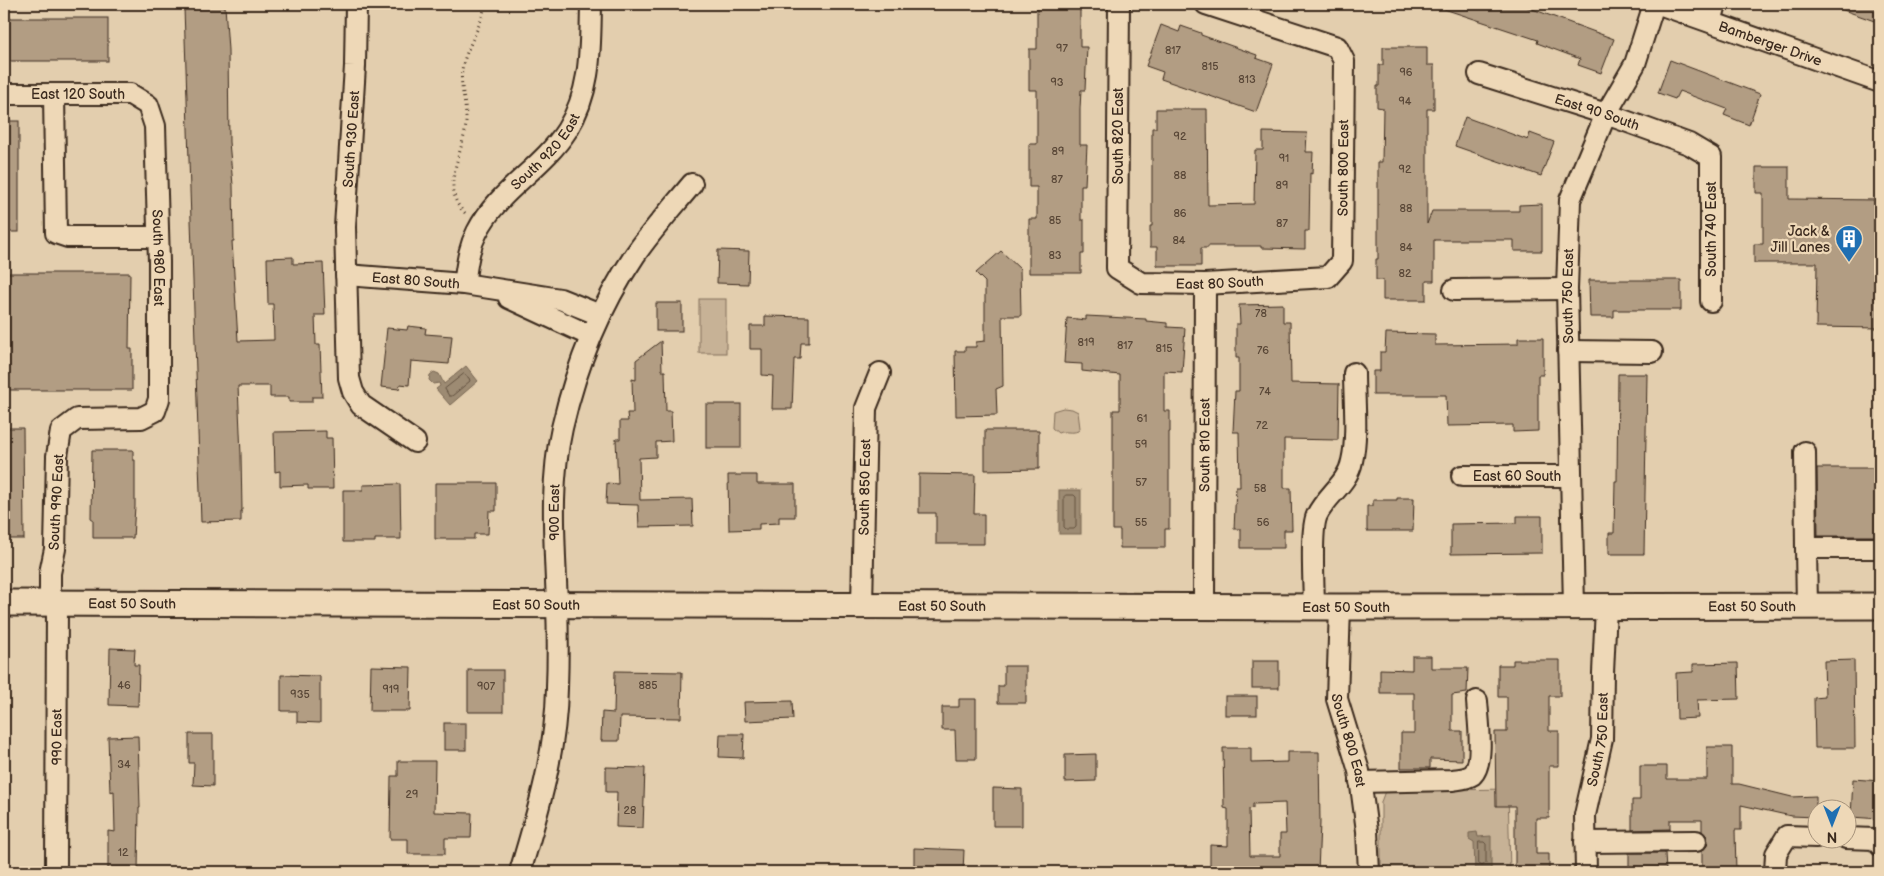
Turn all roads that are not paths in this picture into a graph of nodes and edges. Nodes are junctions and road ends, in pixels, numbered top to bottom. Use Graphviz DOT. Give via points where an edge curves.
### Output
graph roads {
  1 [pos="356,4"];
  2 [pos="591,4"];
  3 [pos="1119,4"];
  4 [pos="1206,4"];
  5 [pos="1654,4"];
  6 [pos="1660,4"];
  7 [pos="1713,13"];
  8 [pos="1479,74"];
  9 [pos="1880,82"];
  10 [pos="4,94"];
  11 [pos="54,94"];
  12 [pos="148,105"];
  13 [pos="1606,114"];
  14 [pos="1711,157"];
  15 [pos="692,184"];
  16 [pos="158,237"];
  17 [pos="1117,268"];
  18 [pos="346,275"];
  19 [pos="1328,277"];
  20 [pos="464,284"];
  21 [pos="1205,284"];
  22 [pos="486,287"];
  23 [pos="1567,289"];
  24 [pos="1454,290"];
  25 [pos="1711,301"];
  26 [pos="600,315"];
  27 [pos="591,336"];
  28 [pos="1568,351"];
  29 [pos="1652,352"];
  30 [pos="880,373"];
  31 [pos="1354,373"];
  32 [pos="61,431"];
  33 [pos="415,442"];
  34 [pos="1804,452"];
  35 [pos="1462,476"];
  36 [pos="1571,476"];
  37 [pos="1806,548"];
  38 [pos="1880,548"];
  39 [pos="4,602"];
  40 [pos="53,603"];
  41 [pos="557,605"];
  42 [pos="862,606"];
  43 [pos="1204,606"];
  44 [pos="1807,606"];
  45 [pos="1880,606"];
  46 [pos="1314,607"];
  47 [pos="1340,607"];
  48 [pos="1574,607"];
  49 [pos="1606,607"];
  50 [pos="1477,702"];
  51 [pos="1360,782"];
  52 [pos="1806,837"];
  53 [pos="1856,838"];
  54 [pos="1696,841"];
  55 [pos="1585,842"];
  56 [pos="1880,844"];
  57 [pos="56,872"];
  58 [pos="520,872"];
  59 [pos="1368,872"];
  60 [pos="1586,872"];
  61 [pos="1776,872"];
  1 -- 18 [label="street, South 930 East" via="345,227"];
  2 -- 20 [label="street, South 920 East" via="590,62 585,86 568,128 554,148 504,194 476,232"];
  3 -- 17 [label="street, South 820 East"];
  4 -- 19 [label="street, South 800 East" via="1337,47 1344,61 1342,261"];
  5 -- 13 [label="street, South 750 East" via="1635,64"];
  6 -- 7 [label="street, Bamberger Drive"];
  7 -- 9 [label="street, Bamberger Drive"];
  8 -- 13 [label="street, East 90 South"];
  10 -- 11 [label="street, East 120 South"];
  11 -- 12 [label="street, East 120 South" via="130,94"];
  11 -- 16 [label="street" via="56,233 68,237"];
  12 -- 16 [label="street, South 980 East" via="155,126"];
  13 -- 14 [label="street, East 90 South" via="1690,144"];
  13 -- 23 [label="street, South 750 East" via="1570,200"];
  14 -- 25 [label="street, South 740 East"];
  15 -- 26 [label="street, 900 East" via="635,255"];
  16 -- 32 [label="street, South 980 East" via="156,411 141,418 78,419"];
  17 -- 21 [label="street, East 80 South" via="1141,283"];
  18 -- 20 [label="street, East 80 South"];
  18 -- 33 [label="street, South 930 East" via="349,378 353,392 361,405"];
  19 -- 21 [label="street, East 80 South"];
  20 -- 22 [label="street, East 80 South"];
  21 -- 43 [label="street, South 810 East"];
  22 -- 26 [label="street, East 80 South" via="560,299"];
  22 -- 27 [label="street, East 80 South"];
  23 -- 24 [label="street"];
  23 -- 28 [label="street, South 750 East"];
  26 -- 27 [label="street, 900 East"];
  27 -- 41 [label="street, 900 East" via="569,402 557,462 554,521"];
  28 -- 29 [label="street"];
  28 -- 36 [label="street, South 750 East"];
  30 -- 42 [label="street, South 850 East" via="866,408"];
  31 -- 46 [label="street" via="1352,463 1341,484 1322,506 1313,533"];
  32 -- 40 [label="street, South 990 East" via="57,456 55,549 50,573"];
  34 -- 37 [label="street"];
  35 -- 36 [label="street, East 60 South"];
  36 -- 48 [label="street, South 750 East"];
  37 -- 38 [label="street"];
  37 -- 44 [label="street"];
  39 -- 40 [label="main road, East 50 South"];
  40 -- 41 [label="main road, East 50 South"];
  40 -- 57 [label="street, 990 East"];
  41 -- 42 [label="main road, East 50 South"];
  41 -- 58 [label="street, 900 East" via="553,745 543,794"];
  42 -- 43 [label="main road, East 50 South"];
  43 -- 46 [label="main road, East 50 South"];
  44 -- 45 [label="main road, East 50 South"];
  44 -- 49 [label="main road, East 50 South"];
  46 -- 47 [label="main road, East 50 South"];
  47 -- 48 [label="main road, East 50 South"];
  47 -- 51 [label="street, South 800 East" via="1337,699"];
  48 -- 49 [label="main road, East 50 South"];
  49 -- 55 [label="street, South 750 East" via="1602,739 1585,815"];
  50 -- 51 [label="street" via="1479,754 1472,774 1453,780"];
  51 -- 59 [label="street, South 800 East" via="1367,831"];
  52 -- 61 [label="street" via="1787,836 1776,854"];
  53 -- 56 [label="street" via="1875,839"];
  54 -- 55 [label="street"];
  55 -- 60 [label="street, South 750 East"];
}
